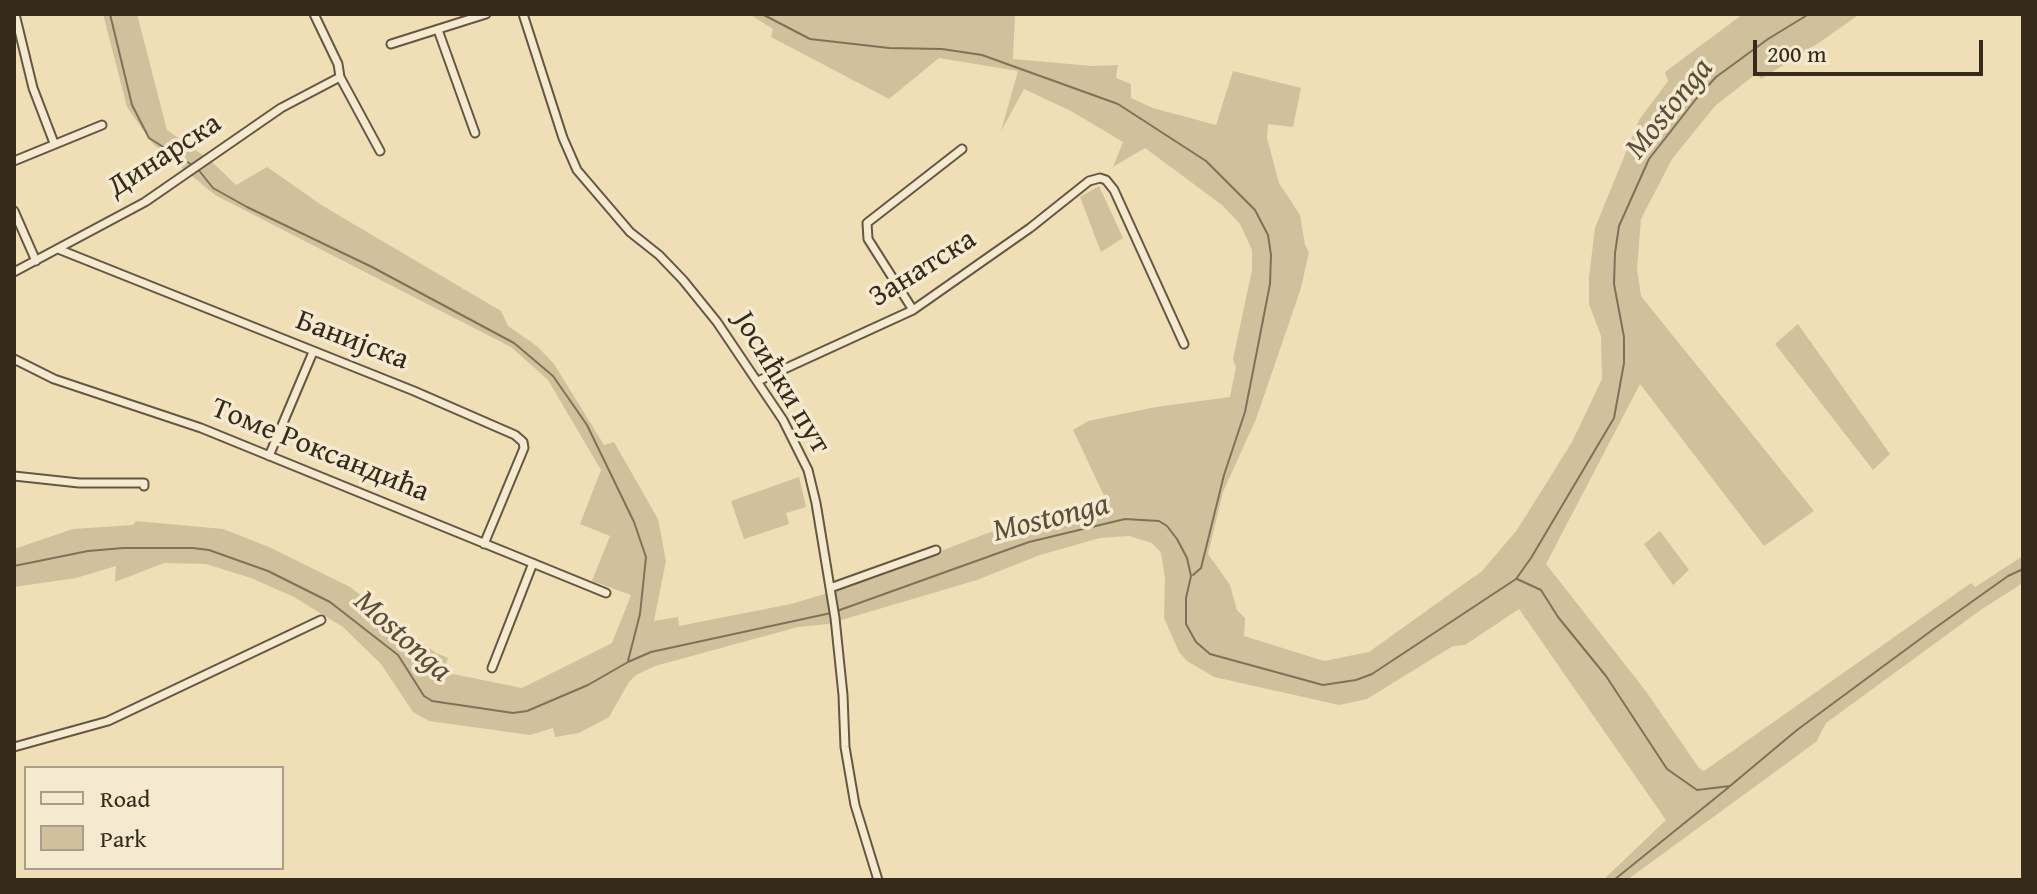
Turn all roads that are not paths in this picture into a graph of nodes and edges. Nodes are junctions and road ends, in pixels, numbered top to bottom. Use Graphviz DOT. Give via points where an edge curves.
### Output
graph roads {
  1 [pos="15,14"];
  2 [pos="314,14"];
  3 [pos="486,14"];
  4 [pos="523,14"];
  5 [pos="438,30"];
  6 [pos="391,44"];
  7 [pos="340,77"];
  8 [pos="102,125"];
  9 [pos="475,133"];
  10 [pos="54,143"];
  11 [pos="962,149"];
  12 [pos="380,151"];
  13 [pos="14,161"];
  14 [pos="14,211"];
  15 [pos="58,249"];
  16 [pos="36,261"];
  17 [pos="14,272"];
  18 [pos="913,310"];
  19 [pos="1184,344"];
  20 [pos="313,352"];
  21 [pos="14,359"];
  22 [pos="758,381"];
  23 [pos="269,456"];
  24 [pos="14,476"];
  25 [pos="144,486"];
  26 [pos="484,544"];
  27 [pos="936,550"];
  28 [pos="533,563"];
  29 [pos="830,591"];
  30 [pos="606,593"];
  31 [pos="321,620"];
  32 [pos="492,668"];
  33 [pos="14,747"];
  34 [pos="878,880"];
  1 -- 10 [label="street" via="33,88"];
  2 -- 7 [label="street"];
  3 -- 5 [label="street"];
  4 -- 22 [label="street, Јосићки пут" via="577,170 630,232 694,292"];
  5 -- 6 [label="street"];
  5 -- 9 [label="street"];
  7 -- 12 [label="street"];
  7 -- 15 [label="street, Динарска" via="281,108 145,202"];
  8 -- 10 [label="street"];
  10 -- 13 [label="street"];
  11 -- 18 [label="street" via="867,223 868,239"];
  14 -- 16 [label="street"];
  15 -- 16 [label="street, Динарска"];
  15 -- 20 [label="street, Банијска"];
  16 -- 17 [label="street, Динарска"];
  18 -- 19 [label="street, Занатска" via="1100,178 1114,190"];
  18 -- 22 [label="street, Занатска"];
  20 -- 23 [label="street"];
  20 -- 26 [label="street, Банијска" via="523,442"];
  21 -- 23 [label="street, Томе Роксандића" via="54,379"];
  22 -- 29 [label="street, Јосићки пут" via="808,470"];
  23 -- 26 [label="street, Томе Роксандића"];
  24 -- 25 [label="street"];
  26 -- 28 [label="street, Томе Роксандића"];
  27 -- 29 [label="street"];
  28 -- 30 [label="street, Томе Роксандића"];
  28 -- 32 [label="street"];
  29 -- 34 [label="street, Јосићки пут" via="845,747 855,805"];
  31 -- 33 [label="street" via="108,721"];
}
